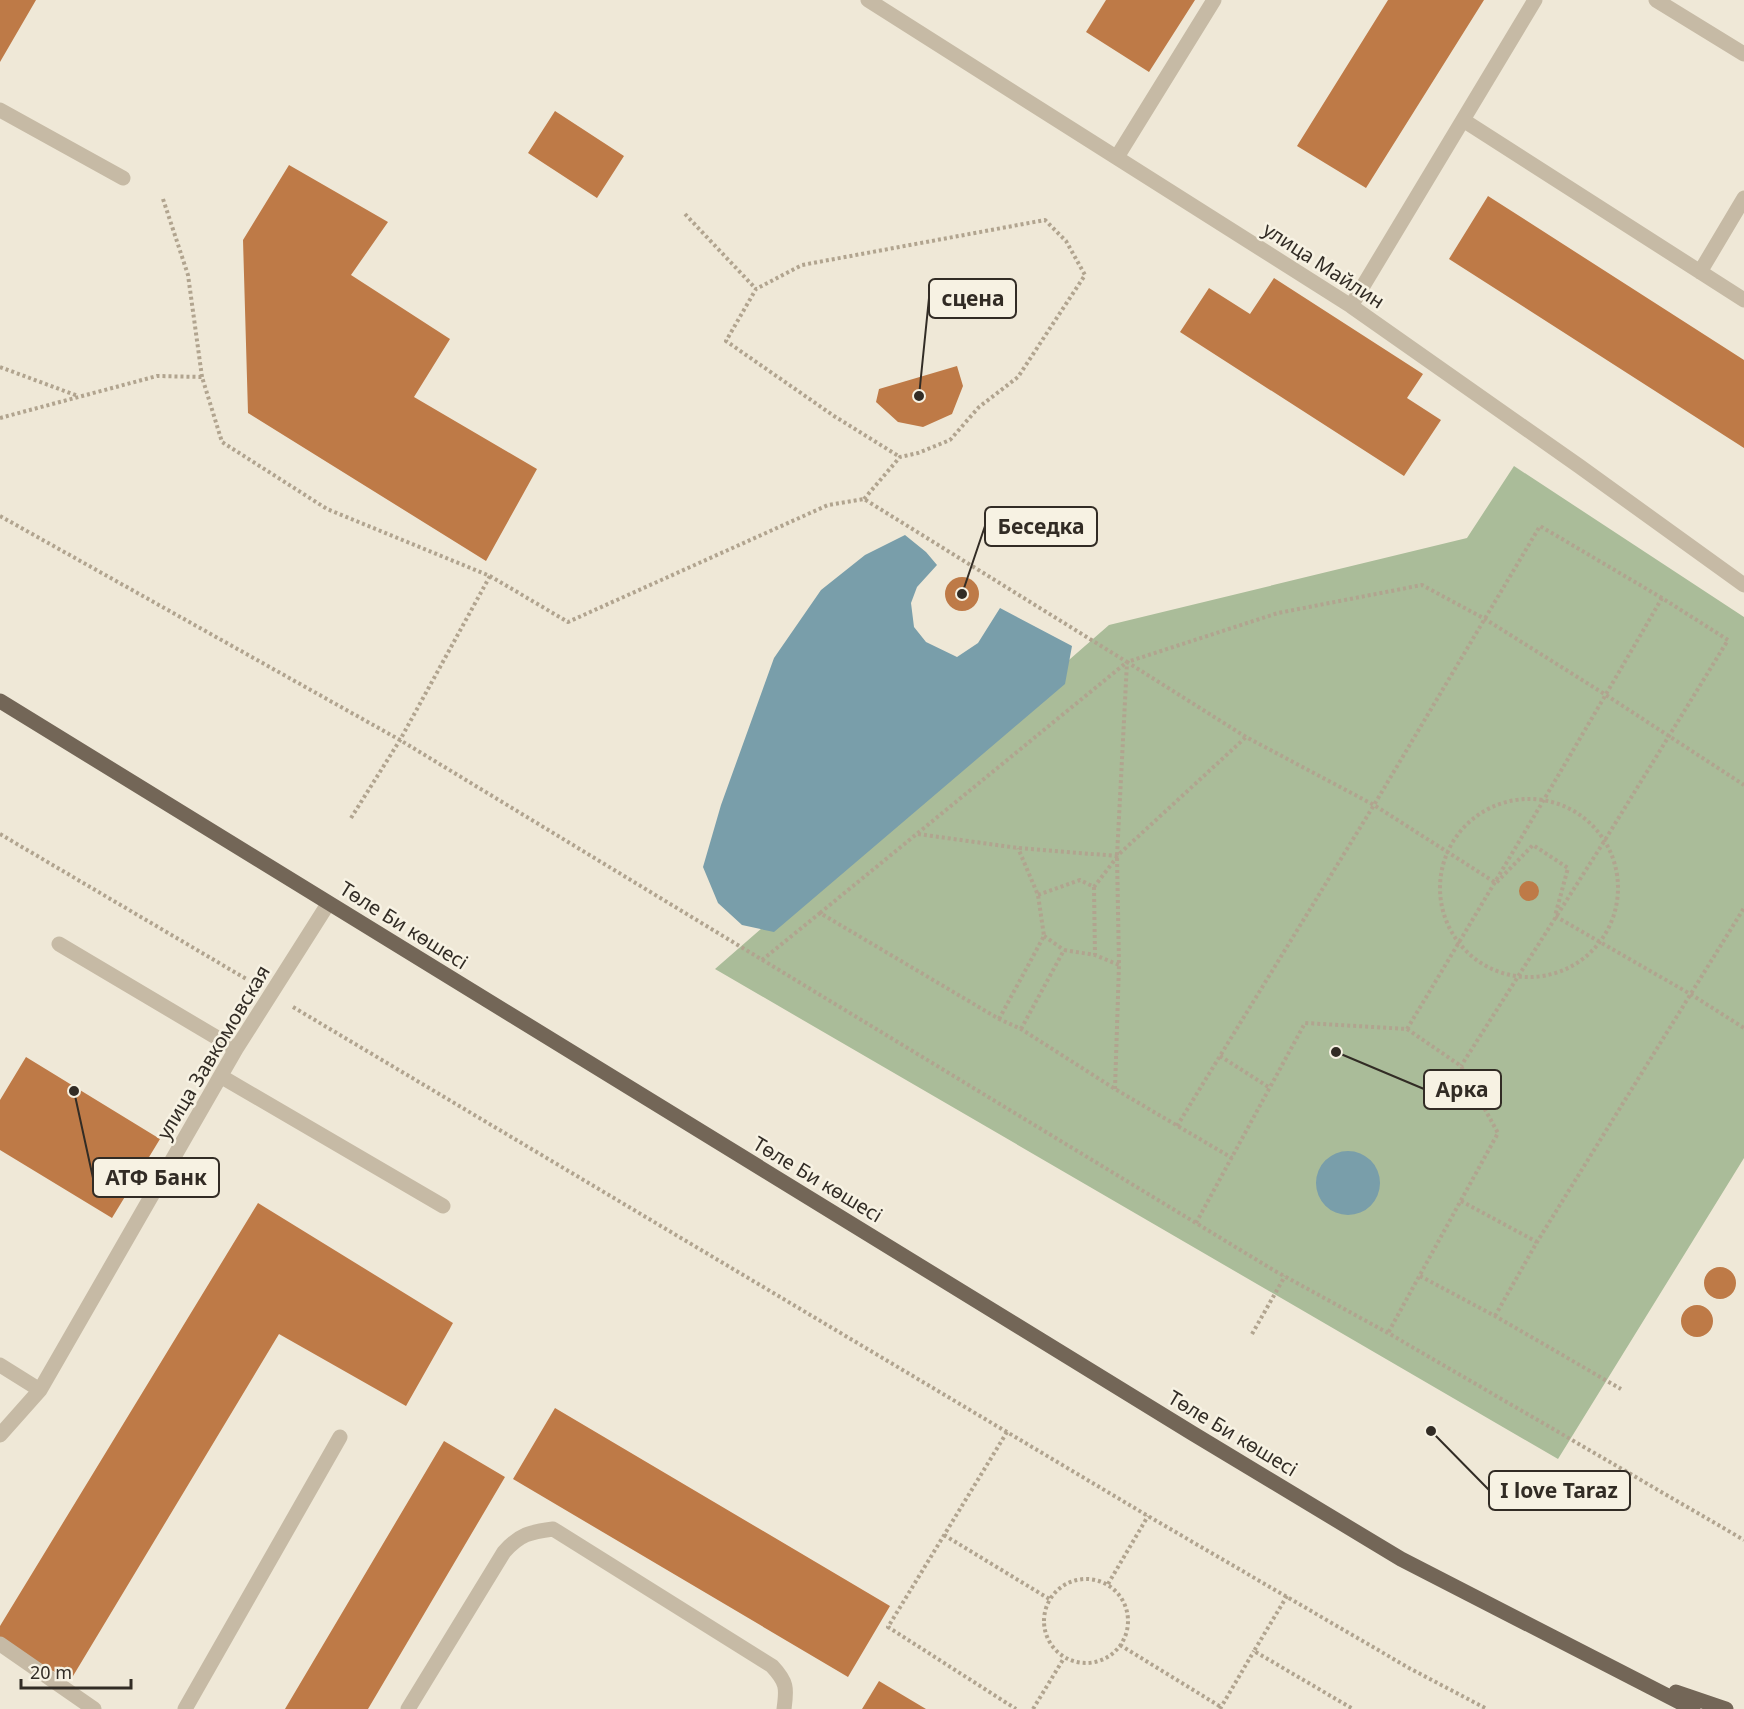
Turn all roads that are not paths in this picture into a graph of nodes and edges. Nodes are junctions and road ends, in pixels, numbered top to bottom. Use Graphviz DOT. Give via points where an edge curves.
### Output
graph roads {
  1 [pos="868,0"];
  2 [pos="1214,0"];
  3 [pos="1535,0"];
  4 [pos="1656,0"];
  5 [pos="892,6"];
  6 [pos="1744,54"];
  7 [pos="0,111"];
  8 [pos="1463,120"];
  9 [pos="1117,157"];
  10 [pos="123,178"];
  11 [pos="1744,198"];
  12 [pos="1700,272"];
  13 [pos="1744,300"];
  14 [pos="1351,306"];
  15 [pos="1744,585"];
  16 [pos="0,701"];
  17 [pos="328,904"];
  18 [pos="59,944"];
  19 [pos="236,1049"];
  20 [pos="222,1077"];
  21 [pos="442,1206"];
  22 [pos="0,1365"];
  23 [pos="40,1390"];
  24 [pos="0,1435"];
  25 [pos="340,1437"];
  26 [pos="0,1644"];
  27 [pos="1625,1674"];
  28 [pos="94,1709"];
  29 [pos="185,1709"];
  30 [pos="408,1709"];
  31 [pos="784,1709"];
  32 [pos="1673,1709"];
  33 [pos="1693,1709"];
  34 [pos="1726,1709"];
  1 -- 5 [label="street, улица Майлин"];
  2 -- 9 [label="street"];
  3 -- 8 [label="street"];
  4 -- 6 [label="street"];
  5 -- 9 [label="street, улица Майлин"];
  7 -- 10 [label="street"];
  8 -- 12 [label="street"];
  8 -- 14 [label="street"];
  9 -- 14 [label="street, улица Майлин"];
  11 -- 12 [label="street"];
  12 -- 13 [label="street"];
  14 -- 15 [label="street, улица Майлин"];
  16 -- 17 [label="main road, Төле Би көшесі"];
  17 -- 19 [label="street, улица Завкомовская"];
  17 -- 27 [label="main road, Төле Би көшесі" via="1401,1559"];
  18 -- 19 [label="street"];
  19 -- 20 [label="street, улица Завкомовская"];
  20 -- 21 [label="street"];
  20 -- 23 [label="street, улица Завкомовская"];
  22 -- 23 [label="street"];
  23 -- 24 [label="street, улица Завкомовская"];
  25 -- 29 [label="street"];
  26 -- 28 [label="street"];
  27 -- 32 [label="main road"];
  27 -- 33 [label="main road"];
  27 -- 34 [label="main road"];
  30 -- 31 [label="street" via="504,1552 515,1539 532,1531 553,1529 772,1666 783,1678"];
}
